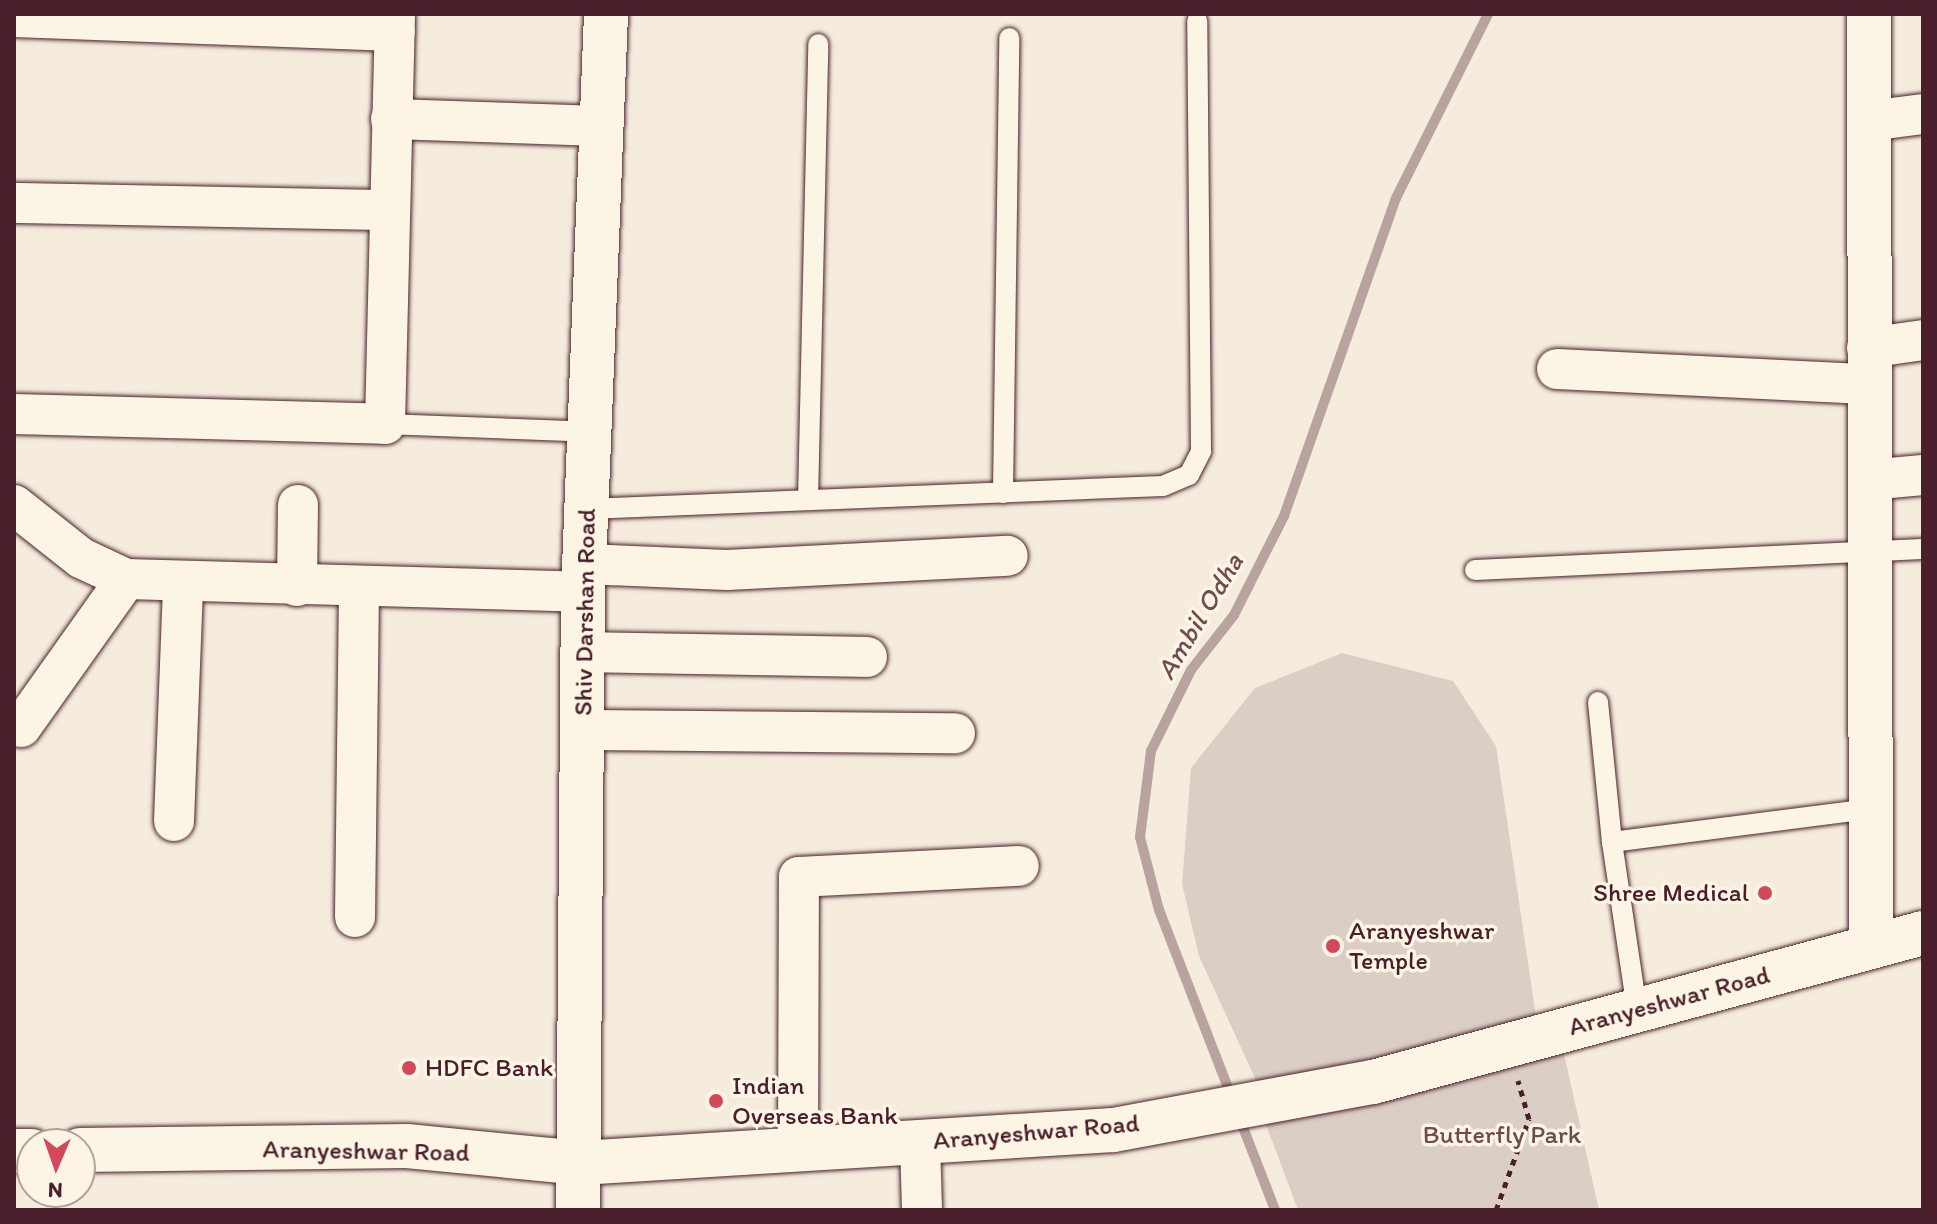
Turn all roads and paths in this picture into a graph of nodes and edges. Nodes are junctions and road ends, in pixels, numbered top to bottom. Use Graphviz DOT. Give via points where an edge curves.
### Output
graph roads {
  1 [pos="606,14"];
  2 [pos="1869,14"];
  3 [pos="14,17"];
  4 [pos="1197,21"];
  5 [pos="395,22"];
  6 [pos="1009,38"];
  7 [pos="818,44"];
  8 [pos="1923,114"];
  9 [pos="391,119"];
  10 [pos="1868,121"];
  11 [pos="602,126"];
  12 [pos="14,203"];
  13 [pos="387,210"];
  14 [pos="1923,340"];
  15 [pos="1867,366"];
  16 [pos="1557,369"];
  17 [pos="14,414"];
  18 [pos="385,424"];
  19 [pos="589,432"];
  20 [pos="1923,475"];
  21 [pos="1868,480"];
  22 [pos="1003,493"];
  23 [pos="808,500"];
  24 [pos="14,505"];
  25 [pos="298,505"];
  26 [pos="587,509"];
  27 [pos="1923,549"];
  28 [pos="1868,552"];
  29 [pos="1008,556"];
  30 [pos="1475,570"];
  31 [pos="584,578"];
  32 [pos="126,579"];
  33 [pos="183,584"];
  34 [pos="297,586"];
  35 [pos="359,586"];
  36 [pos="583,652"];
  37 [pos="867,657"];
  38 [pos="1598,702"];
  39 [pos="21,727"];
  40 [pos="582,730"];
  41 [pos="955,733"];
  42 [pos="1870,809"];
  43 [pos="174,821"];
  44 [pos="1612,842"];
  45 [pos="1019,866"];
  46 [pos="355,917"];
  47 [pos="1923,933"];
  48 [pos="1871,946"];
  49 [pos="1637,1010"];
  50 [pos="1509,1045"];
  51 [pos="920,1142"];
  52 [pos="798,1149"];
  53 [pos="96,1150"];
  54 [pos="580,1163"];
  55 [pos="578,1210"];
  56 [pos="922,1210"];
  57 [pos="1496,1210"];
  1 -- 11 [label="street, Shiv Darshan Road"];
  2 -- 10 [label="street"];
  3 -- 5 [label="street"];
  4 -- 22 [label="lane" via="1201,451 1189,475 1163,486"];
  5 -- 9 [label="street"];
  6 -- 22 [label="lane"];
  7 -- 23 [label="lane"];
  8 -- 10 [label="street"];
  9 -- 11 [label="street"];
  9 -- 13 [label="street"];
  10 -- 15 [label="street"];
  11 -- 19 [label="street, Shiv Darshan Road"];
  12 -- 13 [label="street"];
  13 -- 18 [label="street"];
  14 -- 15 [label="street"];
  15 -- 16 [label="street"];
  15 -- 21 [label="street"];
  17 -- 18 [label="street"];
  18 -- 19 [label="lane"];
  19 -- 26 [label="street, Shiv Darshan Road"];
  20 -- 21 [label="street"];
  21 -- 28 [label="street"];
  22 -- 23 [label="lane"];
  23 -- 26 [label="lane"];
  24 -- 32 [label="street" via="81,558"];
  25 -- 34 [label="street"];
  26 -- 31 [label="street, Shiv Darshan Road"];
  27 -- 28 [label="lane"];
  28 -- 30 [label="lane"];
  28 -- 42 [label="street"];
  29 -- 31 [label="street"];
  31 -- 35 [label="street"];
  31 -- 36 [label="street, Shiv Darshan Road"];
  32 -- 33 [label="street"];
  32 -- 39 [label="street"];
  33 -- 34 [label="street"];
  33 -- 43 [label="street"];
  34 -- 35 [label="street"];
  35 -- 46 [label="street"];
  36 -- 37 [label="street"];
  36 -- 40 [label="street, Shiv Darshan Road"];
  38 -- 44 [label="lane"];
  40 -- 41 [label="street"];
  40 -- 54 [label="street, Shiv Darshan Road"];
  42 -- 44 [label="lane"];
  42 -- 48 [label="street"];
  44 -- 49 [label="lane"];
  45 -- 52 [label="street" via="799,877"];
  47 -- 48 [label="street, Aranyeshwar Road"];
  48 -- 49 [label="street, Aranyeshwar Road"];
  49 -- 50 [label="street, Aranyeshwar Road"];
  50 -- 51 [label="street, Aranyeshwar Road" via="1373,1082 1113,1130"];
  50 -- 57 [label="path" via="1529,1119"];
  51 -- 52 [label="street, Aranyeshwar Road"];
  51 -- 56 [label="street"];
  52 -- 54 [label="street, Aranyeshwar Road"];
  53 -- 54 [label="street, Aranyeshwar Road" via="407,1146"];
  54 -- 55 [label="street, Shiv Darshan Road"];
}
